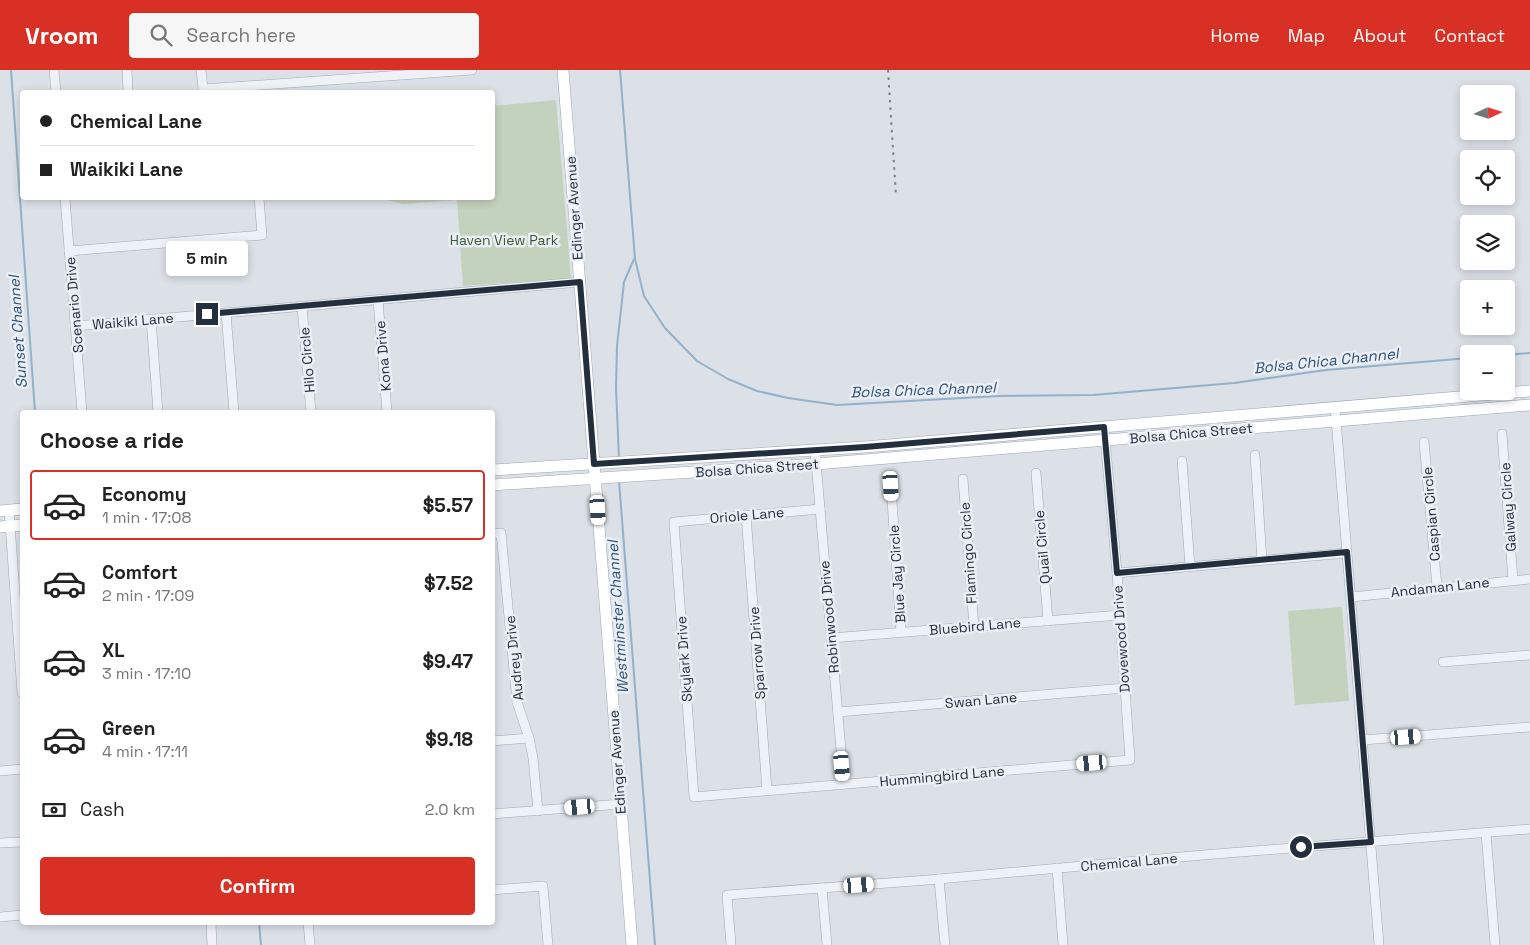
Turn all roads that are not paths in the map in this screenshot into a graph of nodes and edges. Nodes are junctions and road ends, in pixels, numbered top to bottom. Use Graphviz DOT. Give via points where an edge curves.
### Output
graph roads {
  1 [pos="54,70"];
  2 [pos="126,70"];
  3 [pos="202,70"];
  4 [pos="472,70"];
  5 [pos="564,70"];
  6 [pos="420,72"];
  7 [pos="56,90"];
  8 [pos="128,90"];
  9 [pos="65,200"];
  10 [pos="259,200"];
  11 [pos="69,251"];
  12 [pos="580,282"];
  13 [pos="378,300"];
  14 [pos="302,307"];
  15 [pos="226,313"];
  16 [pos="151,319"];
  17 [pos="75,326"];
  18 [pos="1530,391"];
  19 [pos="1530,405"];
  20 [pos="1335,407"];
  21 [pos="82,410"];
  22 [pos="158,410"];
  23 [pos="234,410"];
  24 [pos="311,410"];
  25 [pos="387,410"];
  26 [pos="1336,421"];
  27 [pos="1104,427"];
  28 [pos="1502,434"];
  29 [pos="1106,441"];
  30 [pos="1424,442"];
  31 [pos="815,450"];
  32 [pos="1255,454"];
  33 [pos="1182,461"];
  34 [pos="594,464"];
  35 [pos="816,464"];
  36 [pos="495,470"];
  37 [pos="1036,473"];
  38 [pos="595,478"];
  39 [pos="963,479"];
  40 [pos="495,485"];
  41 [pos="891,486"];
  42 [pos="20,509"];
  43 [pos="820,509"];
  44 [pos="4,511"];
  45 [pos="746,515"];
  46 [pos="674,522"];
  47 [pos="20,525"];
  48 [pos="5,526"];
  49 [pos="497,533"];
  50 [pos="1347,552"];
  51 [pos="1262,560"];
  52 [pos="1190,566"];
  53 [pos="1117,573"];
  54 [pos="1530,579"];
  55 [pos="1513,580"];
  56 [pos="1437,587"];
  57 [pos="1351,597"];
  58 [pos="1120,615"];
  59 [pos="1048,621"];
  60 [pos="974,626"];
  61 [pos="901,632"];
  62 [pos="831,638"];
  63 [pos="1530,655"];
  64 [pos="1444,662"];
  65 [pos="20,673"];
  66 [pos="1125,688"];
  67 [pos="838,712"];
  68 [pos="1530,727"];
  69 [pos="529,738"];
  70 [pos="1363,740"];
  71 [pos="495,741"];
  72 [pos="1130,760"];
  73 [pos="20,770"];
  74 [pos="0,771"];
  75 [pos="844,784"];
  76 [pos="767,790"];
  77 [pos="694,797"];
  78 [pos="621,804"];
  79 [pos="538,811"];
  80 [pos="495,814"];
  81 [pos="1530,829"];
  82 [pos="1486,833"];
  83 [pos="20,842"];
  84 [pos="1371,842"];
  85 [pos="0,844"];
  86 [pos="1057,868"];
  87 [pos="939,879"];
  88 [pos="822,888"];
  89 [pos="495,890"];
  90 [pos="20,916"];
  91 [pos="0,917"];
  92 [pos="210,925"];
  93 [pos="308,925"];
  94 [pos="212,945"];
  95 [pos="310,945"];
  96 [pos="548,945"];
  97 [pos="632,945"];
  98 [pos="731,945"];
  99 [pos="827,945"];
  100 [pos="945,945"];
  101 [pos="1063,945"];
  102 [pos="1379,945"];
  103 [pos="1494,945"];
  1 -- 7 [label="street"];
  2 -- 8 [label="street"];
  3 -- 6 [label="street" via="203,89"];
  4 -- 6 [label="street"];
  5 -- 12 [label="main road, Edinger Avenue"];
  9 -- 11 [label="street, Scenario Drive"];
  10 -- 11 [label="street" via="262,235"];
  11 -- 17 [label="street, Scenario Drive"];
  12 -- 13 [label="street, Waikiki Lane"];
  12 -- 34 [label="main road, Edinger Avenue"];
  13 -- 14 [label="street, Waikiki Lane"];
  13 -- 25 [label="street, Kona Drive"];
  14 -- 15 [label="street, Waikiki Lane"];
  14 -- 24 [label="street, Hilo Circle"];
  15 -- 16 [label="street, Waikiki Lane"];
  15 -- 23 [label="street"];
  16 -- 17 [label="street, Waikiki Lane"];
  16 -- 22 [label="street"];
  17 -- 21 [label="street, Scenario Drive"];
  18 -- 20 [label="main road, Bolsa Chica Street"];
  19 -- 26 [label="main road, Bolsa Chica Street"];
  20 -- 26 [label="street"];
  20 -- 27 [label="main road, Bolsa Chica Street"];
  26 -- 29 [label="main road, Bolsa Chica Street"];
  26 -- 50 [label="street"];
  27 -- 29 [label="street, Dovewood Drive"];
  27 -- 31 [label="main road, Bolsa Chica Street"];
  28 -- 55 [label="street, Galway Circle"];
  29 -- 35 [label="main road, Bolsa Chica Street"];
  29 -- 53 [label="street, Dovewood Drive"];
  30 -- 56 [label="street, Caspian Circle"];
  31 -- 34 [label="main road, Bolsa Chica Street"];
  31 -- 35 [label="street, Robinwood Drive"];
  32 -- 51 [label="street"];
  33 -- 52 [label="street"];
  34 -- 36 [label="main road, Bolsa Chica Street"];
  34 -- 38 [label="main road, Edinger Avenue"];
  35 -- 38 [label="main road, Bolsa Chica Street"];
  35 -- 43 [label="street, Robinwood Drive"];
  37 -- 59 [label="street, Quail Circle"];
  38 -- 40 [label="main road, Bolsa Chica Street"];
  38 -- 78 [label="main road, Edinger Avenue"];
  39 -- 60 [label="street, Flamingo Circle"];
  41 -- 61 [label="street, Blue Jay Circle"];
  42 -- 44 [label="main road"];
  43 -- 45 [label="street, Oriole Lane"];
  43 -- 62 [label="street, Robinwood Drive"];
  44 -- 48 [label="street"];
  45 -- 46 [label="street, Oriole Lane"];
  45 -- 76 [label="street, Sparrow Drive"];
  46 -- 77 [label="street, Skylark Drive"];
  47 -- 48 [label="main road"];
  48 -- 65 [label="street"];
  49 -- 69 [label="street, Audrey Drive" via="517,702"];
  50 -- 51 [label="street"];
  50 -- 57 [label="street"];
  51 -- 52 [label="street"];
  52 -- 53 [label="street"];
  53 -- 58 [label="street, Dovewood Drive"];
  54 -- 55 [label="street, Andaman Lane"];
  55 -- 56 [label="street, Andaman Lane"];
  56 -- 57 [label="street, Andaman Lane"];
  57 -- 70 [label="street"];
  58 -- 59 [label="street, Bluebird Lane"];
  58 -- 66 [label="street, Dovewood Drive"];
  59 -- 60 [label="street, Bluebird Lane"];
  60 -- 61 [label="street, Bluebird Lane"];
  61 -- 62 [label="street, Bluebird Lane"];
  62 -- 67 [label="street, Robinwood Drive"];
  63 -- 64 [label="street"];
  66 -- 67 [label="street, Swan Lane"];
  66 -- 72 [label="street, Dovewood Drive"];
  67 -- 75 [label="street, Robinwood Drive"];
  68 -- 70 [label="street"];
  69 -- 71 [label="street"];
  69 -- 79 [label="street, Audrey Drive"];
  70 -- 84 [label="street"];
  72 -- 75 [label="street, Hummingbird Lane"];
  73 -- 74 [label="street"];
  75 -- 76 [label="street, Hummingbird Lane"];
  76 -- 77 [label="street, Hummingbird Lane"];
  78 -- 79 [label="street"];
  78 -- 97 [label="main road, Edinger Avenue"];
  79 -- 80 [label="street"];
  81 -- 82 [label="street, Chemical Lane"];
  82 -- 84 [label="street, Chemical Lane"];
  82 -- 103 [label="street"];
  83 -- 85 [label="street"];
  84 -- 86 [label="street, Chemical Lane"];
  84 -- 102 [label="street"];
  86 -- 87 [label="street, Chemical Lane"];
  86 -- 101 [label="street"];
  87 -- 88 [label="street, Chemical Lane"];
  87 -- 100 [label="street"];
  88 -- 98 [label="street, Chemical Lane" via="727,895"];
  88 -- 99 [label="street"];
  89 -- 96 [label="street" via="543,886"];
  90 -- 91 [label="street"];
  92 -- 94 [label="street"];
  93 -- 95 [label="street"];
}
